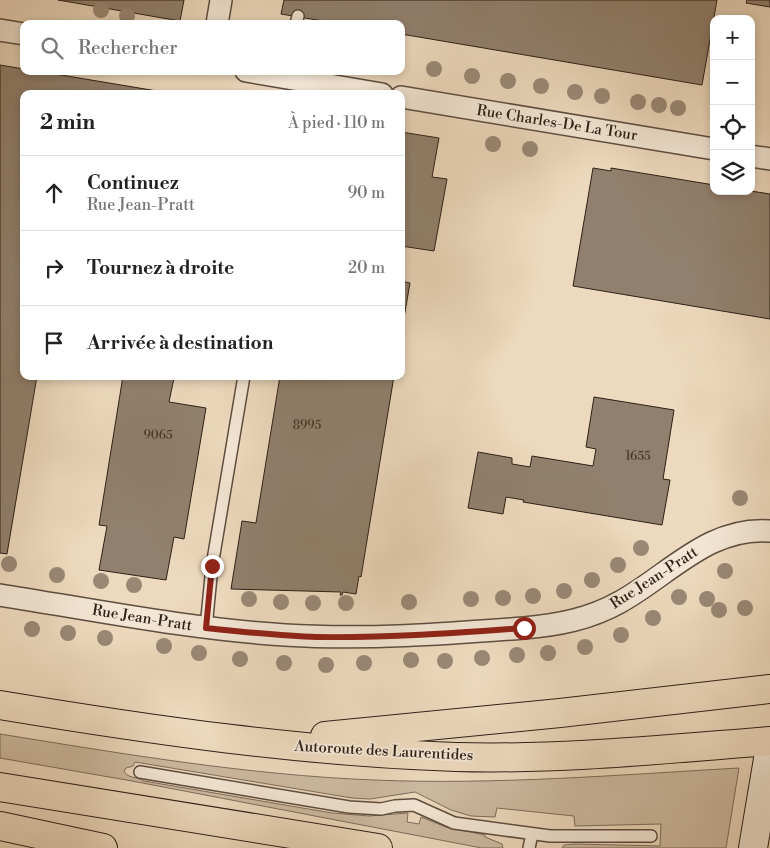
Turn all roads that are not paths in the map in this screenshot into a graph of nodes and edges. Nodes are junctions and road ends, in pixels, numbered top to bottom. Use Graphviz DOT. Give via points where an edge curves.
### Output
graph roads {
  1 [pos="221,0"];
  2 [pos="218,20"];
  3 [pos="0,30"];
  4 [pos="20,33"];
  5 [pos="292,75"];
  6 [pos="363,90"];
  7 [pos="405,98"];
  8 [pos="710,148"];
  9 [pos="755,157"];
  10 [pos="770,159"];
  11 [pos="243,380"];
  12 [pos="770,531"];
  13 [pos="0,595"];
  14 [pos="206,628"];
  15 [pos="770,689"];
  16 [pos="0,705"];
  17 [pos="770,741"];
  18 [pos="259,742"];
  19 [pos="770,747"];
  20 [pos="140,772"];
  21 [pos="0,787"];
  22 [pos="0,826"];
  23 [pos="532,834"];
  24 [pos="651,836"];
  25 [pos="753,846"];
  26 [pos="103,848"];
  27 [pos="378,848"];
  28 [pos="529,848"];
  1 -- 2 [label="street"];
  3 -- 4 [label="street"];
  5 -- 6 [label="street"];
  7 -- 8 [label="street, Rue Charles-De La Tour"];
  9 -- 10 [label="street"];
  11 -- 14 [label="lane" via="212,566"];
  12 -- 14 [label="street, Rue Jean-Pratt" via="750,531 716,540 619,603 590,616 550,626 348,636 288,636"];
  13 -- 14 [label="street, Rue Jean-Pratt"];
  15 -- 18 [label="highway"];
  16 -- 18 [label="highway, Autoroute des Laurentides"];
  17 -- 18 [label="highway, Autoroute des Laurentides" via="561,756 500,757 396,754"];
  19 -- 25 [label="street"];
  20 -- 23 [label="lane" via="348,807 381,809 414,805 454,823"];
  21 -- 27 [label="highway"];
  22 -- 26 [label="highway"];
  23 -- 24 [label="lane"];
  23 -- 28 [label="lane"];
}
